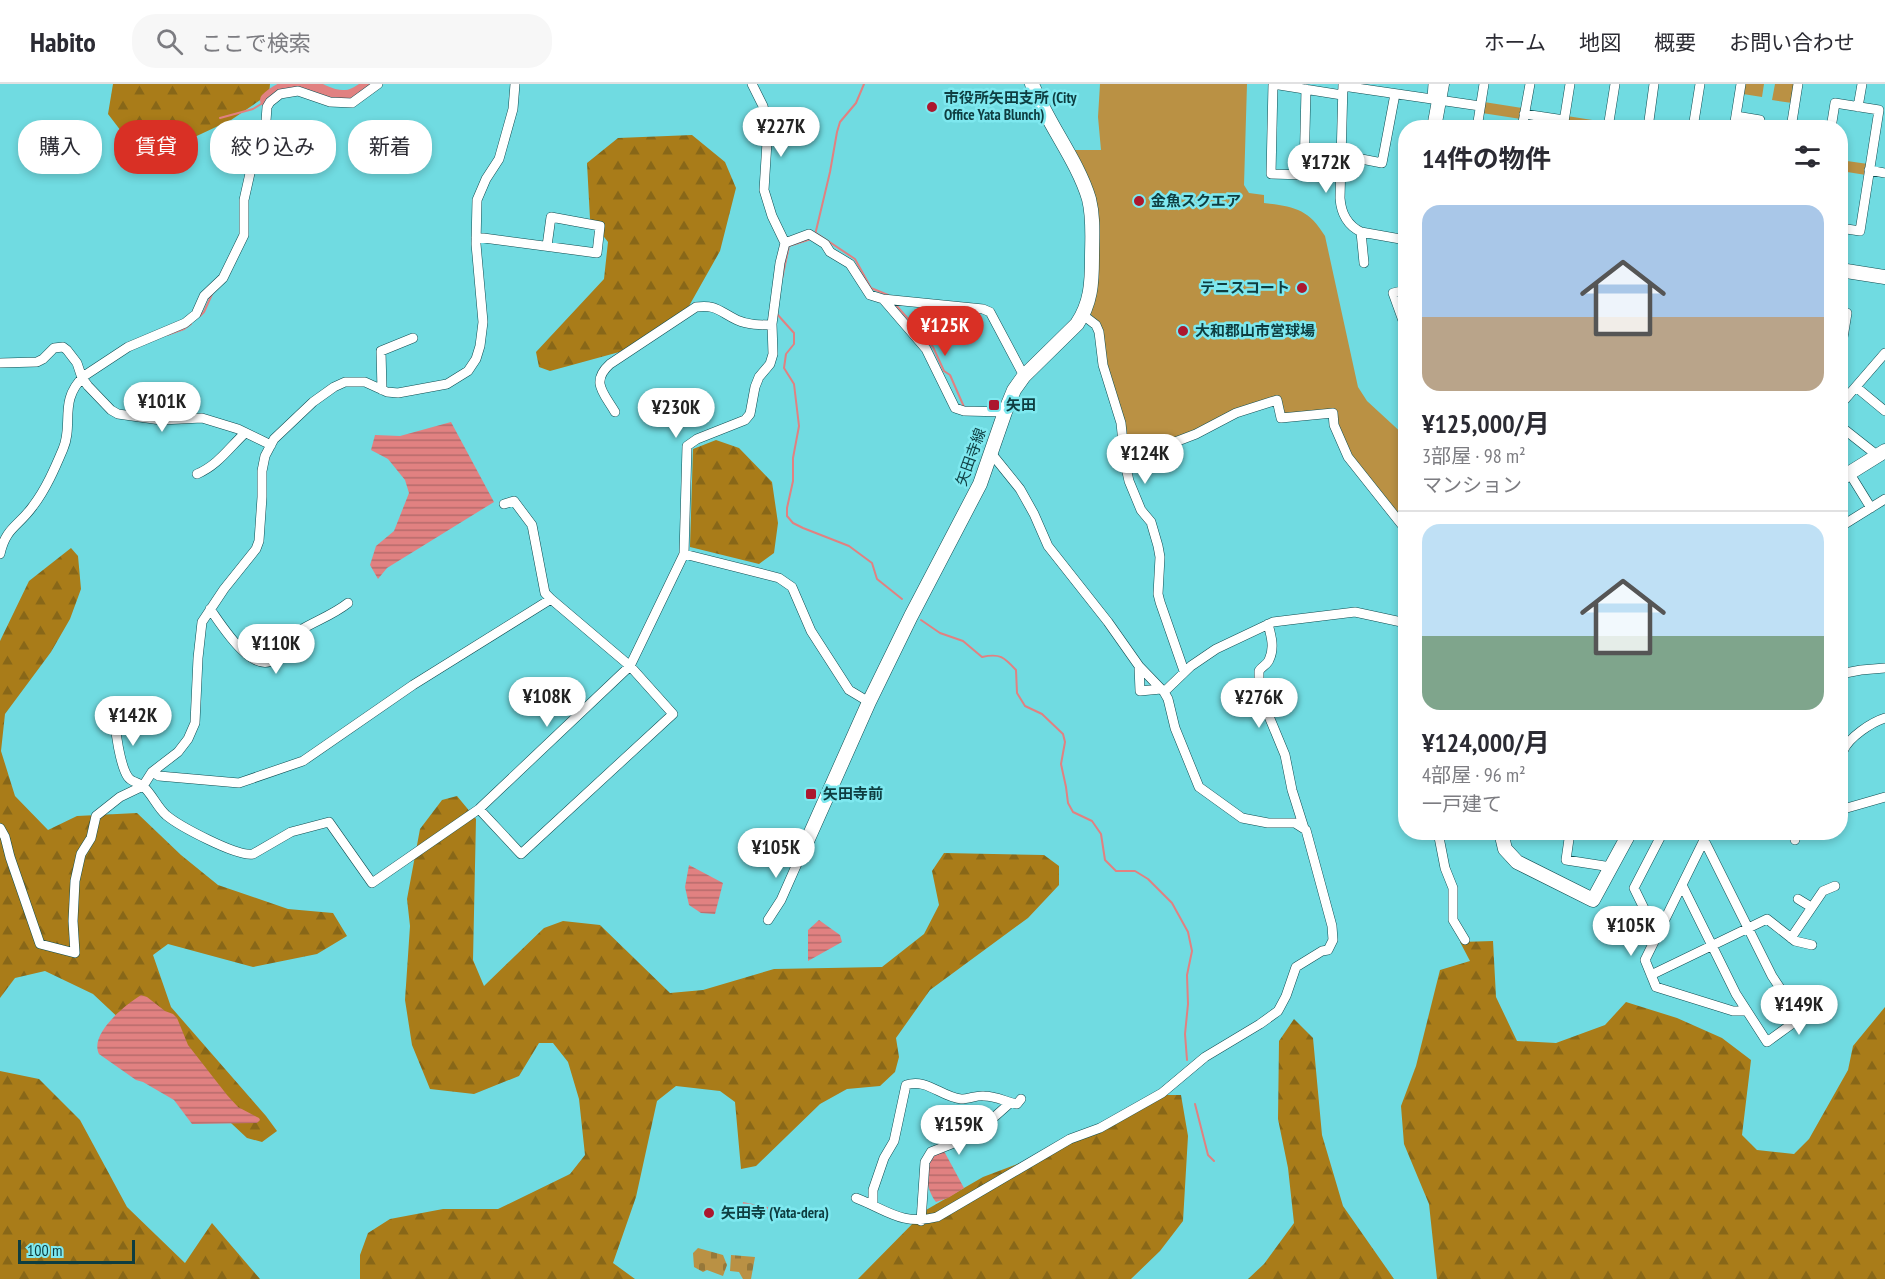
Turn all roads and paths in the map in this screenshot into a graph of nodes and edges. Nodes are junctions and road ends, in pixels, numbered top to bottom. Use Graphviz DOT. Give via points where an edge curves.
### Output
graph roads {
  1 [pos="378,84"];
  2 [pos="515,84"];
  3 [pos="753,84"];
  4 [pos="1032,84"];
  5 [pos="1273,84"];
  6 [pos="1433,84"];
  7 [pos="1442,84"];
  8 [pos="1484,84"];
  9 [pos="1530,84"];
  10 [pos="1570,84"];
  11 [pos="1615,84"];
  12 [pos="1654,84"];
  13 [pos="1700,84"];
  14 [pos="1741,84"];
  15 [pos="1798,84"];
  16 [pos="1862,84"];
  17 [pos="1367,87"];
  18 [pos="1343,88"];
  19 [pos="1306,89"];
  20 [pos="1395,94"];
  21 [pos="1436,100"];
  22 [pos="1480,106"];
  23 [pos="1858,107"];
  24 [pos="1524,114"];
  25 [pos="1736,116"];
  26 [pos="1435,120"];
  27 [pos="1478,120"];
  28 [pos="1523,120"];
  29 [pos="1547,120"];
  30 [pos="1564,120"];
  31 [pos="1609,120"];
  32 [pos="1648,120"];
  33 [pos="1694,120"];
  34 [pos="1735,120"];
  35 [pos="1760,120"];
  36 [pos="1792,120"];
  37 [pos="1833,120"];
  38 [pos="1341,155"];
  39 [pos="1869,170"];
  40 [pos="1885,173"];
  41 [pos="1304,175"];
  42 [pos="1340,176"];
  43 [pos="1848,229"];
  44 [pos="1361,232"];
  45 [pos="476,237"];
  46 [pos="1398,239"];
  47 [pos="785,243"];
  48 [pos="547,246"];
  49 [pos="1364,263"];
  50 [pos="1848,271"];
  51 [pos="1885,277"];
  52 [pos="1398,292"];
  53 [pos="889,300"];
  54 [pos="1398,305"];
  55 [pos="1083,315"];
  56 [pos="772,326"];
  57 [pos="413,338"];
  58 [pos="1885,353"];
  59 [pos="0,363"];
  60 [pos="1024,376"];
  61 [pos="81,378"];
  62 [pos="1856,387"];
  63 [pos="382,390"];
  64 [pos="1848,396"];
  65 [pos="1885,411"];
  66 [pos="615,412"];
  67 [pos="1005,412"];
  68 [pos="1848,431"];
  69 [pos="245,433"];
  70 [pos="271,445"];
  71 [pos="991,453"];
  72 [pos="1881,454"];
  73 [pos="1124,459"];
  74 [pos="197,474"];
  75 [pos="1848,474"];
  76 [pos="1848,480"];
  77 [pos="1885,499"];
  78 [pos="504,504"];
  79 [pos="1871,508"];
  80 [pos="1398,520"];
  81 [pos="1848,522"];
  82 [pos="0,554"];
  83 [pos="684,554"];
  84 [pos="551,599"];
  85 [pos="348,603"];
  86 [pos="210,609"];
  87 [pos="1398,621"];
  88 [pos="1268,624"];
  89 [pos="630,666"];
  90 [pos="1139,666"];
  91 [pos="1885,668"];
  92 [pos="1184,671"];
  93 [pos="1848,672"];
  94 [pos="1162,690"];
  95 [pos="869,702"];
  96 [pos="114,715"];
  97 [pos="1885,718"];
  98 [pos="1848,744"];
  99 [pos="152,771"];
  100 [pos="143,786"];
  101 [pos="1885,797"];
  102 [pos="1848,808"];
  103 [pos="479,809"];
  104 [pos="0,828"];
  105 [pos="1304,828"];
  106 [pos="1440,840"];
  107 [pos="1503,840"];
  108 [pos="1569,840"];
  109 [pos="1624,840"];
  110 [pos="1659,840"];
  111 [pos="1704,840"];
  112 [pos="1708,840"];
  113 [pos="804,848"];
  114 [pos="1611,867"];
  115 [pos="1682,885"];
  116 [pos="1835,886"];
  117 [pos="1798,899"];
  118 [pos="1811,907"];
  119 [pos="768,920"];
  120 [pos="1748,928"];
  121 [pos="1657,935"];
  122 [pos="1791,938"];
  123 [pos="1465,940"];
  124 [pos="1812,945"];
  125 [pos="1712,946"];
  126 [pos="1651,975"];
  127 [pos="1746,1011"];
  128 [pos="1021,1099"];
  129 [pos="1010,1102"];
  130 [pos="856,1198"];
  131 [pos="873,1205"];
  132 [pos="921,1221"];
  1 -- 61 [label="street" via="352,103 330,102 298,91 280,94 270,102 246,188 244,235 219,284 202,300 196,314 180,326 128,347"];
  2 -- 45 [label="street" via="513,109 499,159 477,200"];
  3 -- 47 [label="street" via="768,126 764,190"];
  4 -- 55 [label="main road, 矢田寺線" via="1084,185 1090,207 1092,280"];
  5 -- 19 [label="street"];
  5 -- 41 [label="street" via="1271,174"];
  6 -- 21 [label="street"];
  7 -- 21 [label="main road"];
  8 -- 22 [label="street"];
  9 -- 24 [label="street"];
  10 -- 30 [label="street"];
  11 -- 31 [label="street"];
  12 -- 32 [label="street"];
  13 -- 33 [label="street"];
  14 -- 25 [label="street"];
  15 -- 36 [label="street"];
  16 -- 23 [label="street"];
  17 -- 18 [label="street"];
  17 -- 20 [label="street"];
  18 -- 19 [label="street"];
  18 -- 38 [label="street"];
  19 -- 41 [label="street"];
  20 -- 21 [label="street"];
  20 -- 38 [label="street" via="1382,163"];
  21 -- 22 [label="street"];
  21 -- 26 [label="main road"];
  22 -- 27 [label="street"];
  23 -- 37 [label="street" via="1835,103"];
  23 -- 39 [label="street" via="1879,110"];
  24 -- 28 [label="street"];
  24 -- 29 [label="street"];
  25 -- 34 [label="street"];
  25 -- 35 [label="street"];
  38 -- 42 [label="street"];
  39 -- 40 [label="street"];
  39 -- 43 [label="street" via="1860,231"];
  41 -- 42 [label="street"];
  42 -- 44 [label="street" via="1341,210"];
  44 -- 46 [label="street"];
  44 -- 49 [label="street"];
  45 -- 48 [label="street"];
  45 -- 63 [label="street" via="483,322 476,359 468,371 447,384 398,393"];
  47 -- 53 [label="street" via="809,234 850,264 870,295"];
  47 -- 56 [label="street"];
  48 -- 48 [label="street" via="597,253 600,226 551,218"];
  50 -- 51 [label="main road"];
  52 -- 54 [label="street" via="1394,293"];
  53 -- 60 [label="street" via="990,312"];
  53 -- 67 [label="street" via="926,349 955,408"];
  55 -- 60 [label="main road, 矢田寺線"];
  55 -- 73 [label="street" via="1099,332 1103,365 1121,423"];
  56 -- 66 [label="street" via="750,325 708,305 696,307 601,372 600,385"];
  56 -- 83 [label="street" via="773,354 755,387 750,414 745,420 687,446"];
  57 -- 63 [label="street" via="381,351"];
  58 -- 62 [label="street"];
  59 -- 61 [label="street" via="37,362 54,348 63,347 76,363"];
  60 -- 67 [label="main road, 矢田寺線"];
  61 -- 69 [label="street" via="118,414 161,420 202,418"];
  61 -- 82 [label="street" via="67,409 61,454 34,506 8,532"];
  62 -- 64 [label="street"];
  62 -- 65 [label="street"];
  63 -- 70 [label="street" via="355,381 334,387 281,431"];
  67 -- 71 [label="main road, 矢田寺線"];
  68 -- 72 [label="street"];
  69 -- 70 [label="street"];
  69 -- 74 [label="street" via="220,460"];
  70 -- 86 [label="street" via="262,471 259,541"];
  71 -- 90 [label="street" via="1023,495 1048,546"];
  71 -- 95 [label="main road, 矢田寺線" via="980,484"];
  72 -- 75 [label="main road"];
  73 -- 80 [label="street" via="1196,435 1236,413 1277,400 1281,418 1333,413 1348,458"];
  73 -- 92 [label="street" via="1129,481 1151,522 1158,546 1158,594"];
  76 -- 79 [label="street"];
  77 -- 79 [label="street"];
  78 -- 84 [label="street" via="514,501 532,525 545,593"];
  79 -- 81 [label="street"];
  83 -- 89 [label="street"];
  83 -- 95 [label="street" via="779,578 792,587 811,631 849,690"];
  84 -- 89 [label="street"];
  84 -- 99 [label="street" via="413,685 303,761 239,783 159,776"];
  85 -- 86 [label="street" via="298,632 280,655 264,663 246,655 236,645"];
  86 -- 99 [label="street" via="202,622 193,730 178,752"];
  87 -- 88 [label="street" via="1354,612"];
  88 -- 92 [label="street" via="1222,645"];
  88 -- 105 [label="street" via="1272,646 1268,662 1259,671 1259,682 1285,755"];
  89 -- 103 [label="street"];
  89 -- 103 [label="street" via="673,714 521,854"];
  90 -- 94 [label="street"];
  90 -- 94 [label="street" via="1140,691"];
  91 -- 93 [label="street"];
  92 -- 94 [label="street"];
  94 -- 105 [label="street" via="1199,787 1242,818 1294,823"];
  95 -- 113 [label="main road, 矢田寺線"];
  96 -- 100 [label="street" via="115,735 127,776"];
  97 -- 98 [label="street" via="1865,728"];
  99 -- 100 [label="street"];
  100 -- 103 [label="street" via="166,815 181,825 247,855 291,832 329,822 372,883"];
  100 -- 104 [label="street" via="120,797 96,816 75,881 75,953 40,944"];
  101 -- 102 [label="street"];
  105 -- 132 [label="street" via="1333,940 1328,950 1296,967 1278,1011 1205,1057 1162,1093 1121,1118 1070,1139 937,1217"];
  106 -- 123 [label="street" via="1453,888 1453,920"];
  107 -- 114 [label="main road" via="1505,849 1517,862 1593,900"];
  108 -- 114 [label="street" via="1566,860"];
  109 -- 114 [label="main road"];
  110 -- 121 [label="street" via="1634,888"];
  111 -- 115 [label="street"];
  112 -- 120 [label="street"];
  113 -- 119 [label="street"];
  115 -- 121 [label="street"];
  115 -- 125 [label="street"];
  116 -- 118 [label="street" via="1823,891"];
  117 -- 118 [label="street"];
  118 -- 122 [label="street"];
  120 -- 122 [label="street" via="1767,919"];
  120 -- 125 [label="street"];
  120 -- 127 [label="street" via="1780,990 1800,1018 1767,1042"];
  121 -- 126 [label="street" via="1645,960"];
  122 -- 124 [label="street"];
  125 -- 126 [label="street"];
  125 -- 127 [label="street"];
  126 -- 127 [label="street" via="1656,987 1733,1011"];
  128 -- 129 [label="street" via="1017,1104"];
  129 -- 131 [label="street" via="982,1095 960,1099 921,1083 906,1085 894,1141 873,1190"];
  129 -- 132 [label="street" via="974,1135 931,1152 925,1162"];
  130 -- 131 [label="street"];
  131 -- 132 [label="street" via="910,1221"];
}
